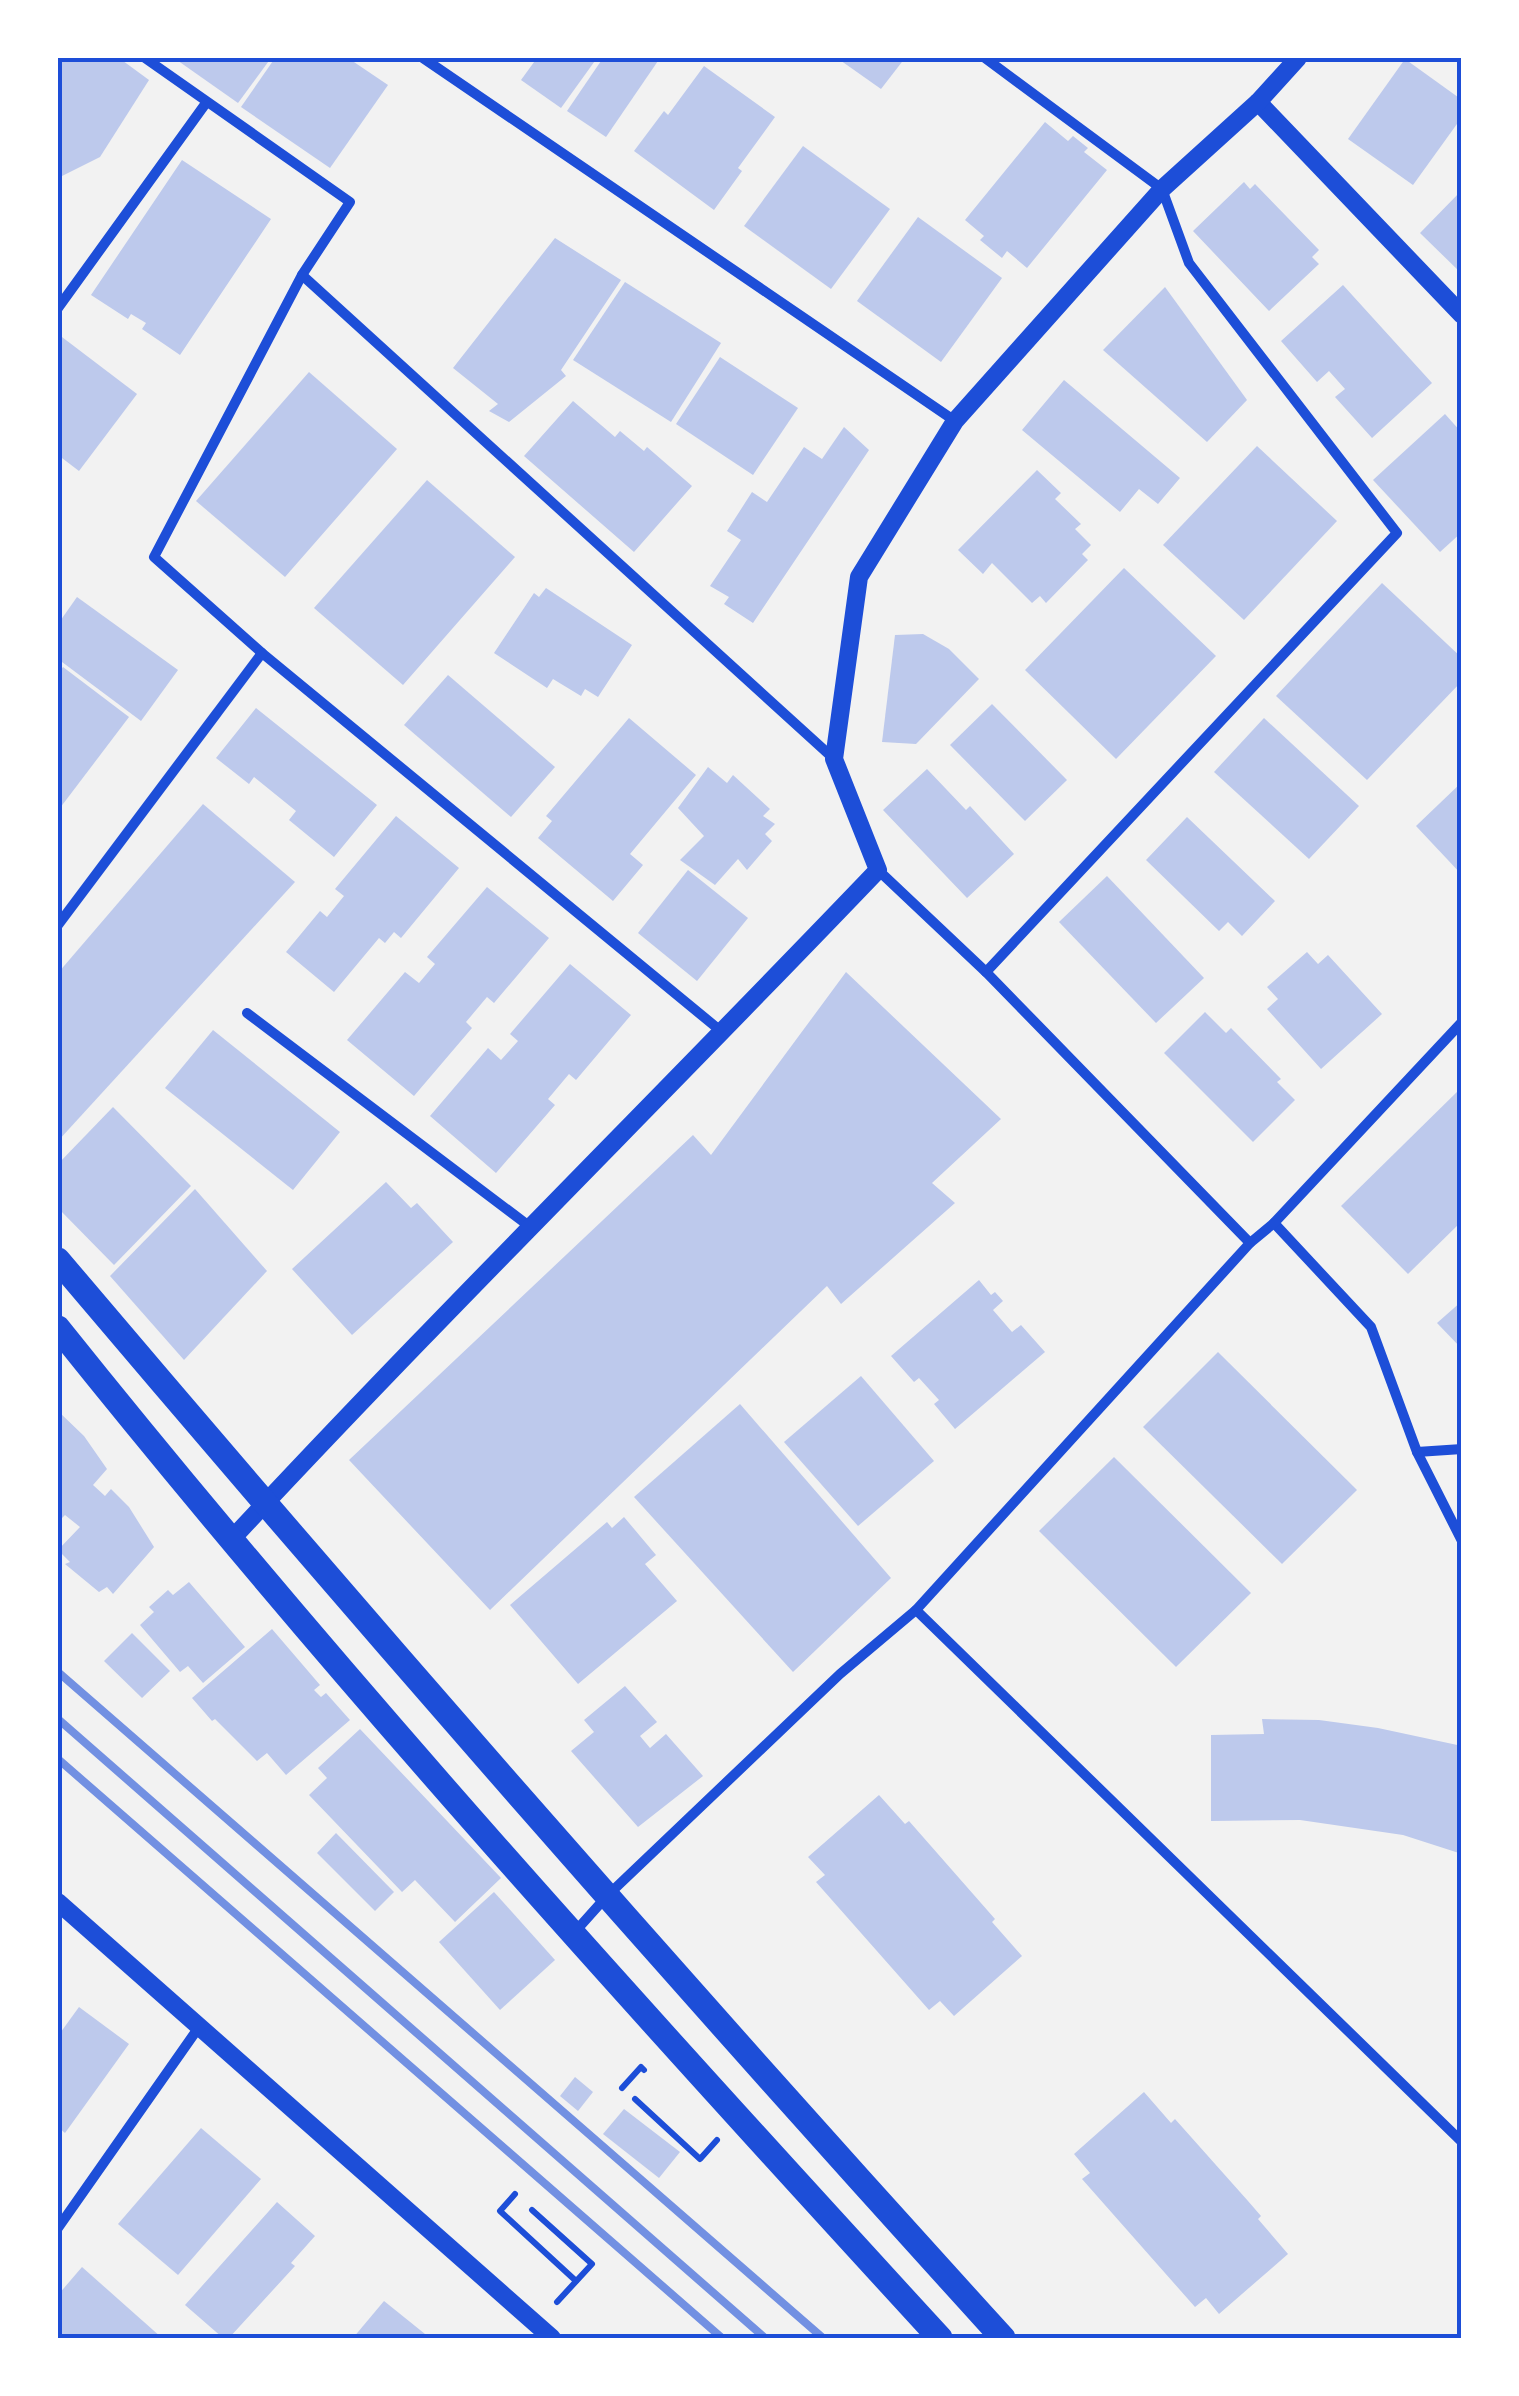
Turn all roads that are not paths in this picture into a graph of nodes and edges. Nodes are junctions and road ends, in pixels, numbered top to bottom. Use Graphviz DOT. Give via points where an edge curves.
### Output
graph roads {
  1 [pos="145,58"];
  2 [pos="423,58"];
  3 [pos="986,58"];
  4 [pos="1298,58"];
  5 [pos="1258,102"];
  6 [pos="206,104"];
  7 [pos="1162,189"];
  8 [pos="302,275"];
  9 [pos="58,308"];
  10 [pos="1462,315"];
  11 [pos="954,421"];
  12 [pos="262,653"];
  13 [pos="834,759"];
  14 [pos="878,870"];
  15 [pos="58,926"];
  16 [pos="986,972"];
  17 [pos="247,1013"];
  18 [pos="1462,1022"];
  19 [pos="723,1032"];
  20 [pos="1274,1224"];
  21 [pos="529,1226"];
  22 [pos="1250,1243"];
  23 [pos="58,1260"];
  24 [pos="58,1328"];
  25 [pos="1462,1449"];
  26 [pos="1417,1452"];
  27 [pos="264,1505"];
  28 [pos="230,1541"];
  29 [pos="1462,1541"];
  30 [pos="916,1610"];
  31 [pos="607,1896"];
  32 [pos="58,1902"];
  33 [pos="572,1934"];
  34 [pos="199,2027"];
  35 [pos="1462,2142"];
  36 [pos="58,2228"];
  37 [pos="552,2338"];
  38 [pos="940,2338"];
  39 [pos="1004,2338"];
  1 -- 6 [label="street"];
  2 -- 11 [label="street"];
  3 -- 7 [label="street"];
  4 -- 5 [label="street"];
  5 -- 7 [label="street"];
  5 -- 10 [label="street"];
  6 -- 8 [label="street" via="350,202"];
  6 -- 9 [label="street"];
  7 -- 11 [label="street"];
  7 -- 16 [label="street" via="1189,263 1397,533"];
  8 -- 12 [label="street" via="154,558"];
  8 -- 13 [label="street"];
  11 -- 13 [label="street" via="859,578"];
  12 -- 15 [label="street"];
  12 -- 19 [label="street"];
  13 -- 14 [label="street"];
  14 -- 16 [label="street"];
  14 -- 19 [label="street"];
  16 -- 22 [label="street"];
  17 -- 21 [label="street"];
  18 -- 20 [label="street"];
  19 -- 21 [label="street"];
  20 -- 22 [label="street"];
  20 -- 26 [label="street" via="1371,1328"];
  21 -- 27 [label="street"];
  22 -- 30 [label="street"];
  23 -- 27 [label="main road"];
  24 -- 28 [label="main road"];
  25 -- 26 [label="street"];
  26 -- 29 [label="street"];
  27 -- 28 [label="street"];
  27 -- 31 [label="main road"];
  28 -- 33 [label="main road"];
  30 -- 31 [label="street"];
  30 -- 35 [label="street"];
  31 -- 33 [label="street"];
  31 -- 39 [label="main road"];
  32 -- 34 [label="street"];
  33 -- 38 [label="main road"];
  34 -- 36 [label="street"];
  34 -- 37 [label="street"];
}
